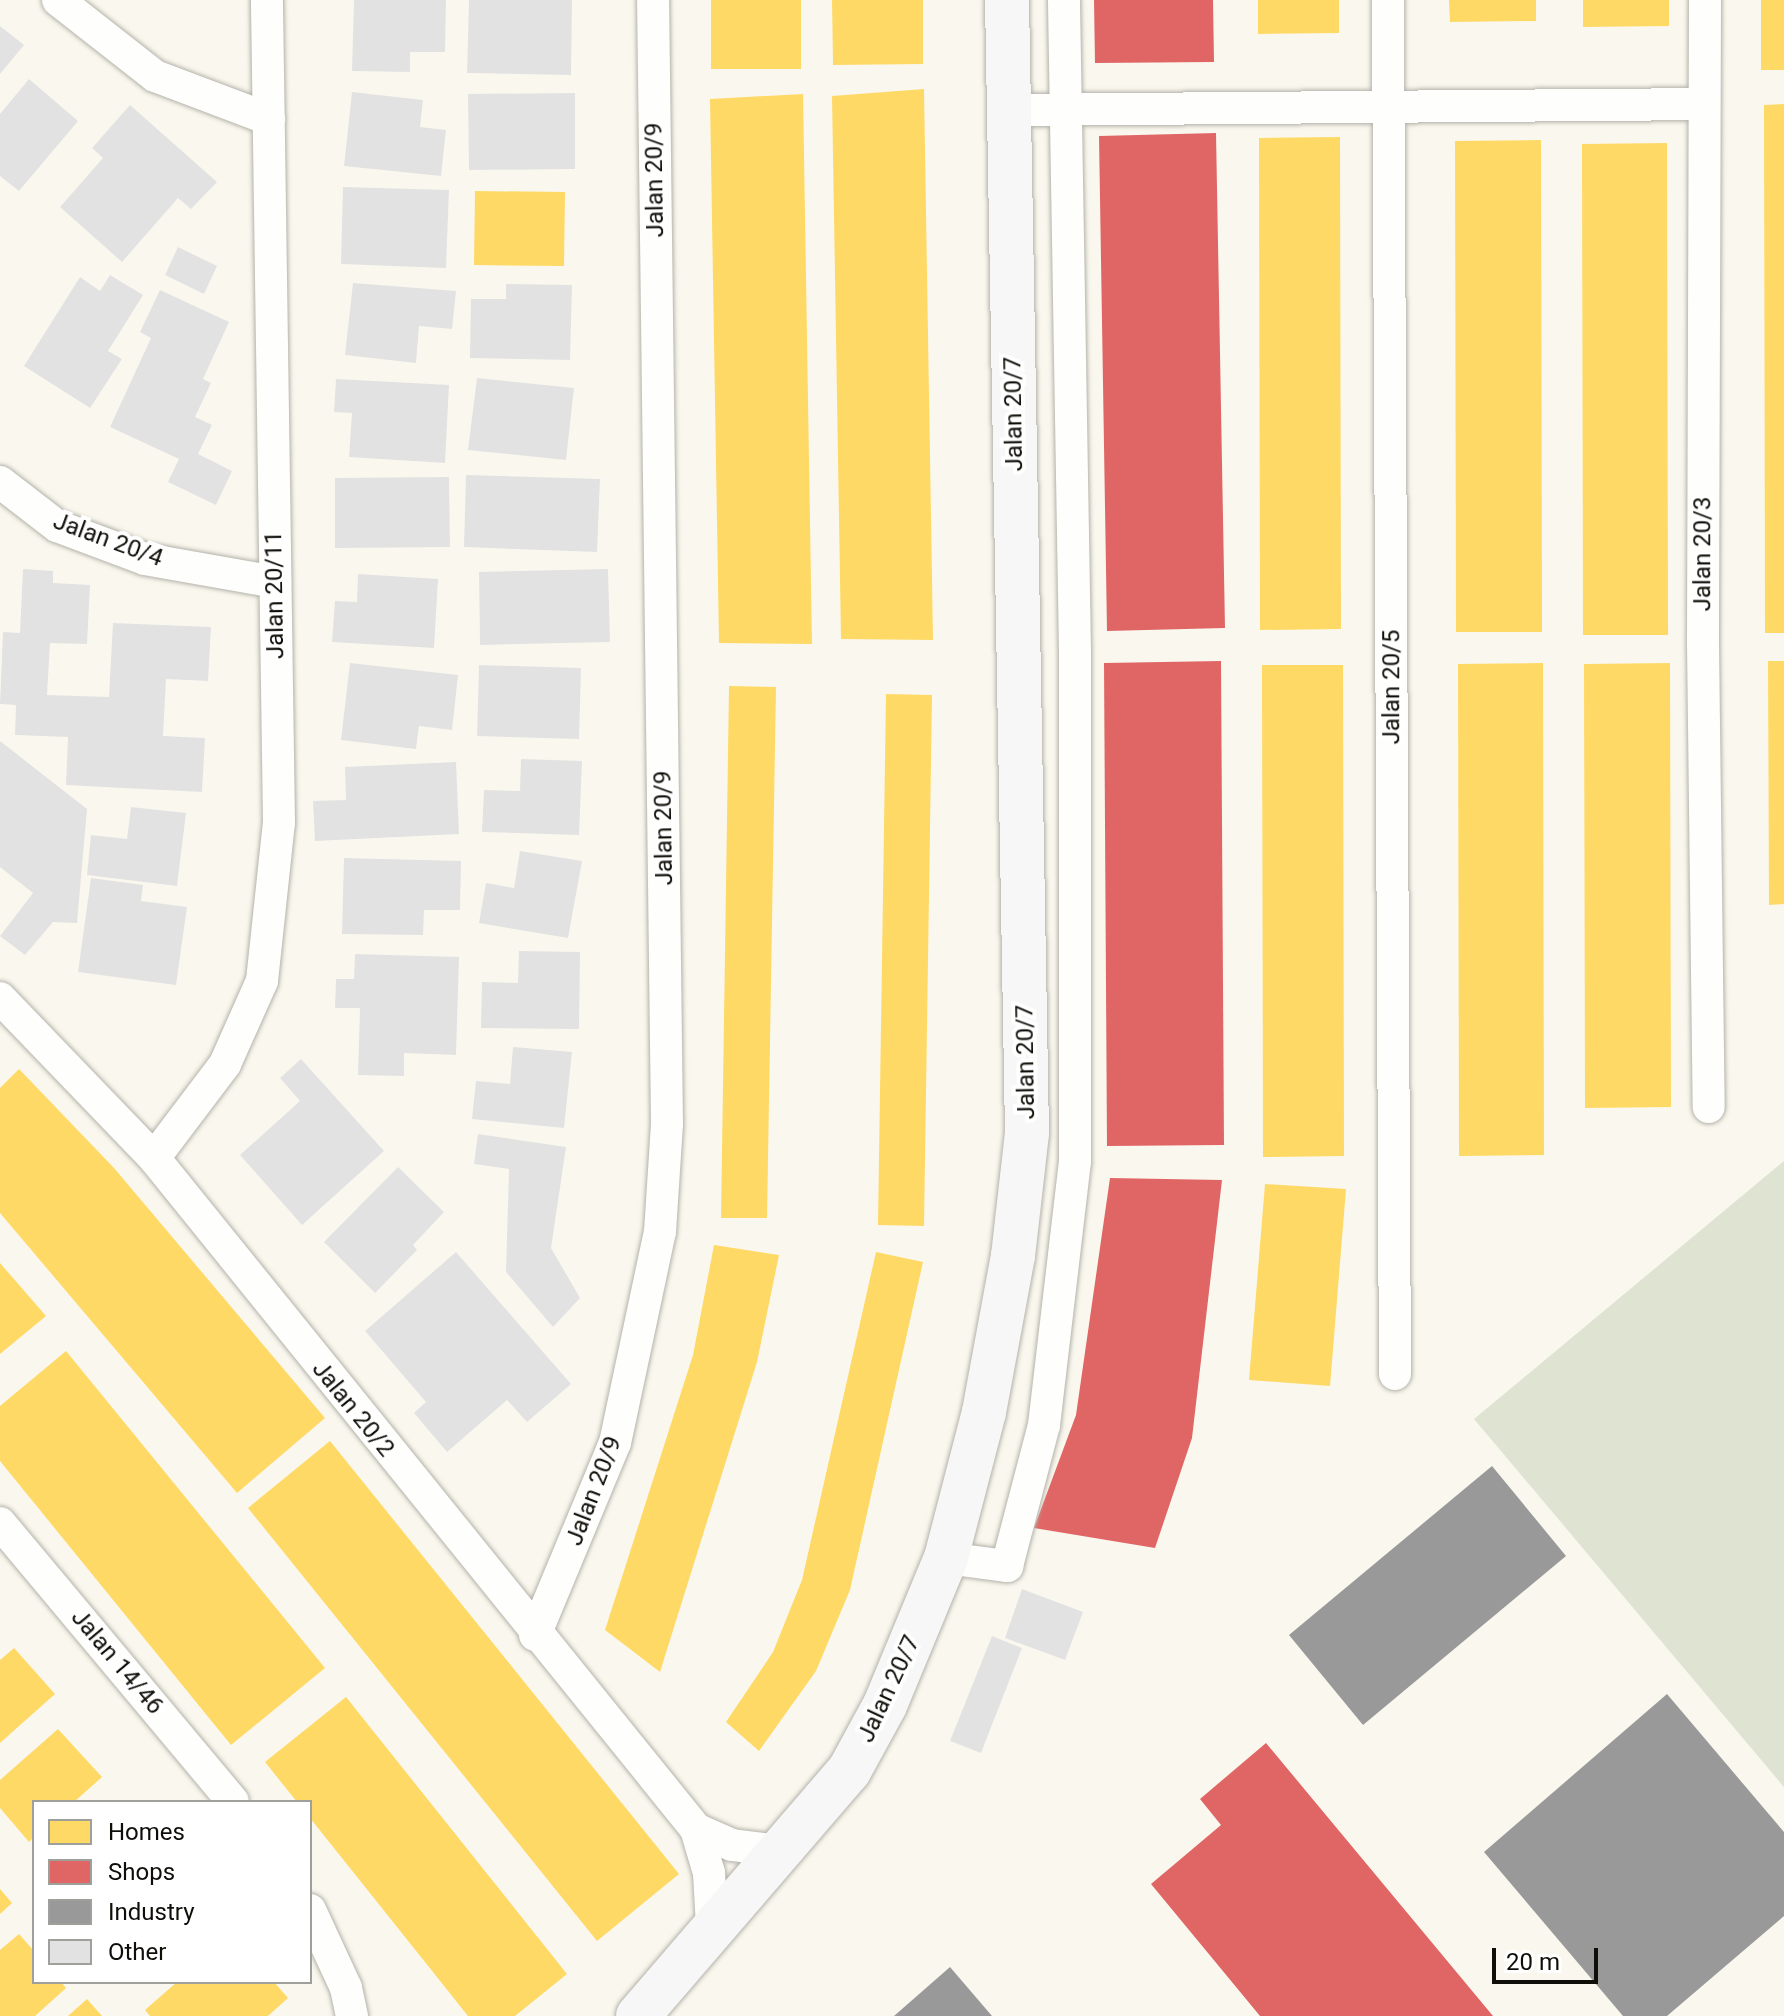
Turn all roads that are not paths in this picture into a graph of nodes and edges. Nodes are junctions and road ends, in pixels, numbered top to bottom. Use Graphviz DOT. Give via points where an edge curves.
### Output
graph roads {
  1 [pos="58,0"];
  2 [pos="267,0"];
  3 [pos="653,0"];
  4 [pos="1007,0"];
  5 [pos="1064,0"];
  6 [pos="1388,0"];
  7 [pos="1705,0"];
  8 [pos="1704,104"];
  9 [pos="1388,107"];
  10 [pos="1009,110"];
  11 [pos="1065,110"];
  12 [pos="269,119"];
  13 [pos="0,482"];
  14 [pos="275,582"];
  15 [pos="0,998"];
  16 [pos="1709,1107"];
  17 [pos="154,1158"];
  18 [pos="1395,1374"];
  19 [pos="0,1523"];
  20 [pos="946,1558"];
  21 [pos="535,1635"];
  22 [pos="231,1800"];
  23 [pos="696,1829"];
  24 [pos="779,1851"];
  25 [pos="312,1914"];
  26 [pos="712,1927"];
  27 [pos="352,2016"];
  28 [pos="638,2016"];
  1 -- 12 [label="street" via="155,76"];
  2 -- 12 [label="street, Jalan 20/11"];
  3 -- 21 [label="street, Jalan 20/9" via="667,1124 660,1232 615,1443"];
  4 -- 10 [label="street, Jalan 20/7"];
  5 -- 11 [label="street, Jalan 20/7"];
  6 -- 9 [label="street, Jalan 20/5"];
  7 -- 8 [label="street, Jalan 20/3"];
  8 -- 9 [label="street"];
  8 -- 16 [label="street, Jalan 20/3"];
  9 -- 11 [label="street"];
  9 -- 18 [label="street, Jalan 20/5"];
  10 -- 11 [label="street"];
  10 -- 20 [label="street, Jalan 20/7" via="1027,1133 1013,1256 987,1396"];
  11 -- 20 [label="street, Jalan 20/7" via="1075,653 1075,1162 1044,1425 1007,1566"];
  12 -- 14 [label="street, Jalan 20/11"];
  13 -- 14 [label="street, Jalan 20/4" via="57,526 145,559"];
  14 -- 17 [label="street, Jalan 20/11" via="279,823 262,981 225,1064"];
  15 -- 17 [label="street, Jalan 20/2"];
  17 -- 21 [label="street, Jalan 20/2"];
  19 -- 22 [label="street, Jalan 14/46"];
  20 -- 24 [label="street, Jalan 20/7" via="885,1705 849,1771"];
  21 -- 23 [label="street, Jalan 20/2"];
  23 -- 24 [label="street, Jalan 20/2" via="732,1845"];
  23 -- 26 [label="street, Jalan 20/2" via="709,1873"];
  24 -- 26 [label="street, Jalan 20/7"];
  25 -- 27 [label="street" via="346,1988"];
  26 -- 28 [label="street, Jalan 20/7"];
}
